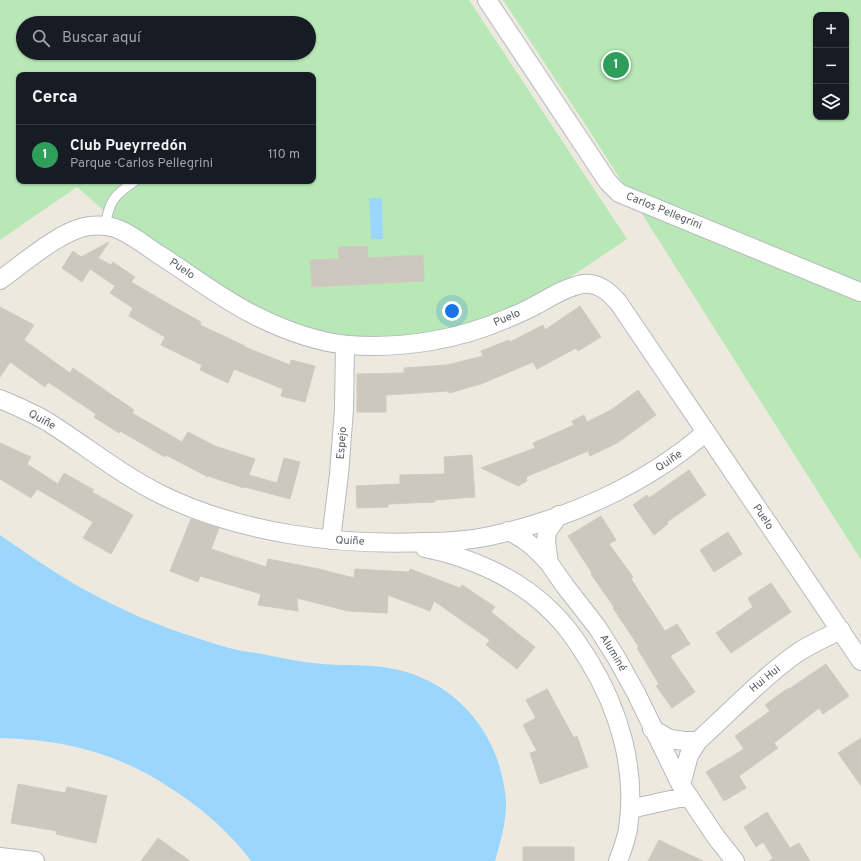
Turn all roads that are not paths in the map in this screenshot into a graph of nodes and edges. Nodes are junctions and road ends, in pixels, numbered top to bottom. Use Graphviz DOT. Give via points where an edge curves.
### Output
graph roads {
  1 [pos="487,0"];
  2 [pos="130,184"];
  3 [pos="105,226"];
  4 [pos="0,280"];
  5 [pos="860,292"];
  6 [pos="345,345"];
  7 [pos="0,398"];
  8 [pos="706,432"];
  9 [pos="559,515"];
  10 [pos="508,531"];
  11 [pos="488,536"];
  12 [pos="331,540"];
  13 [pos="397,544"];
  14 [pos="549,563"];
  15 [pos="490,570"];
  16 [pos="841,630"];
  17 [pos="861,661"];
  18 [pos="652,729"];
  19 [pos="698,741"];
  20 [pos="684,791"];
  21 [pos="630,809"];
  22 [pos="0,857"];
  23 [pos="35,861"];
  24 [pos="618,861"];
  25 [pos="735,861"];
  1 -- 5 [label="street, Carlos Pellegrini" via="608,182 619,193"];
  2 -- 3 [label="lane" via="113,199"];
  3 -- 4 [label="street, Puelo" via="74,230"];
  3 -- 6 [label="street, Puelo" via="121,230 253,315 300,334"];
  6 -- 8 [label="street, Puelo" via="398,345 437,340 506,319 573,287 584,284 596,286 608,291 618,302"];
  6 -- 12 [label="street, Espejo" via="344,409"];
  7 -- 12 [label="street, Quiñe" via="46,421 161,495 234,521 297,536"];
  8 -- 9 [label="street, Quiñe" via="680,454 638,481 604,498"];
  8 -- 16 [label="street, Puelo"];
  9 -- 10 [label="street, Quiñe"];
  9 -- 14 [label="street, Aluminé" via="547,531"];
  10 -- 11 [label="street, Quiñe"];
  10 -- 14 [label="street" via="532,545"];
  11 -- 13 [label="street, Quiñe"];
  11 -- 15 [label="street" via="482,550 483,560"];
  12 -- 13 [label="street, Quiñe"];
  13 -- 15 [label="street" via="449,554"];
  14 -- 18 [label="street, Aluminé" via="616,657"];
  15 -- 21 [label="street" via="519,586 551,611 573,636 596,672 614,709 623,737 629,771"];
  16 -- 17 [label="street, Puelo"];
  16 -- 19 [label="street, Hui Hui" via="798,653 768,676"];
  18 -- 19 [label="street" via="670,739"];
  18 -- 20 [label="street, Aluminé"];
  19 -- 20 [label="street, Hui Hui" via="689,755"];
  20 -- 21 [label="street"];
  20 -- 25 [label="street, Aluminé"];
  21 -- 24 [label="street" via="628,830"];
  22 -- 23 [label="street"];
}
